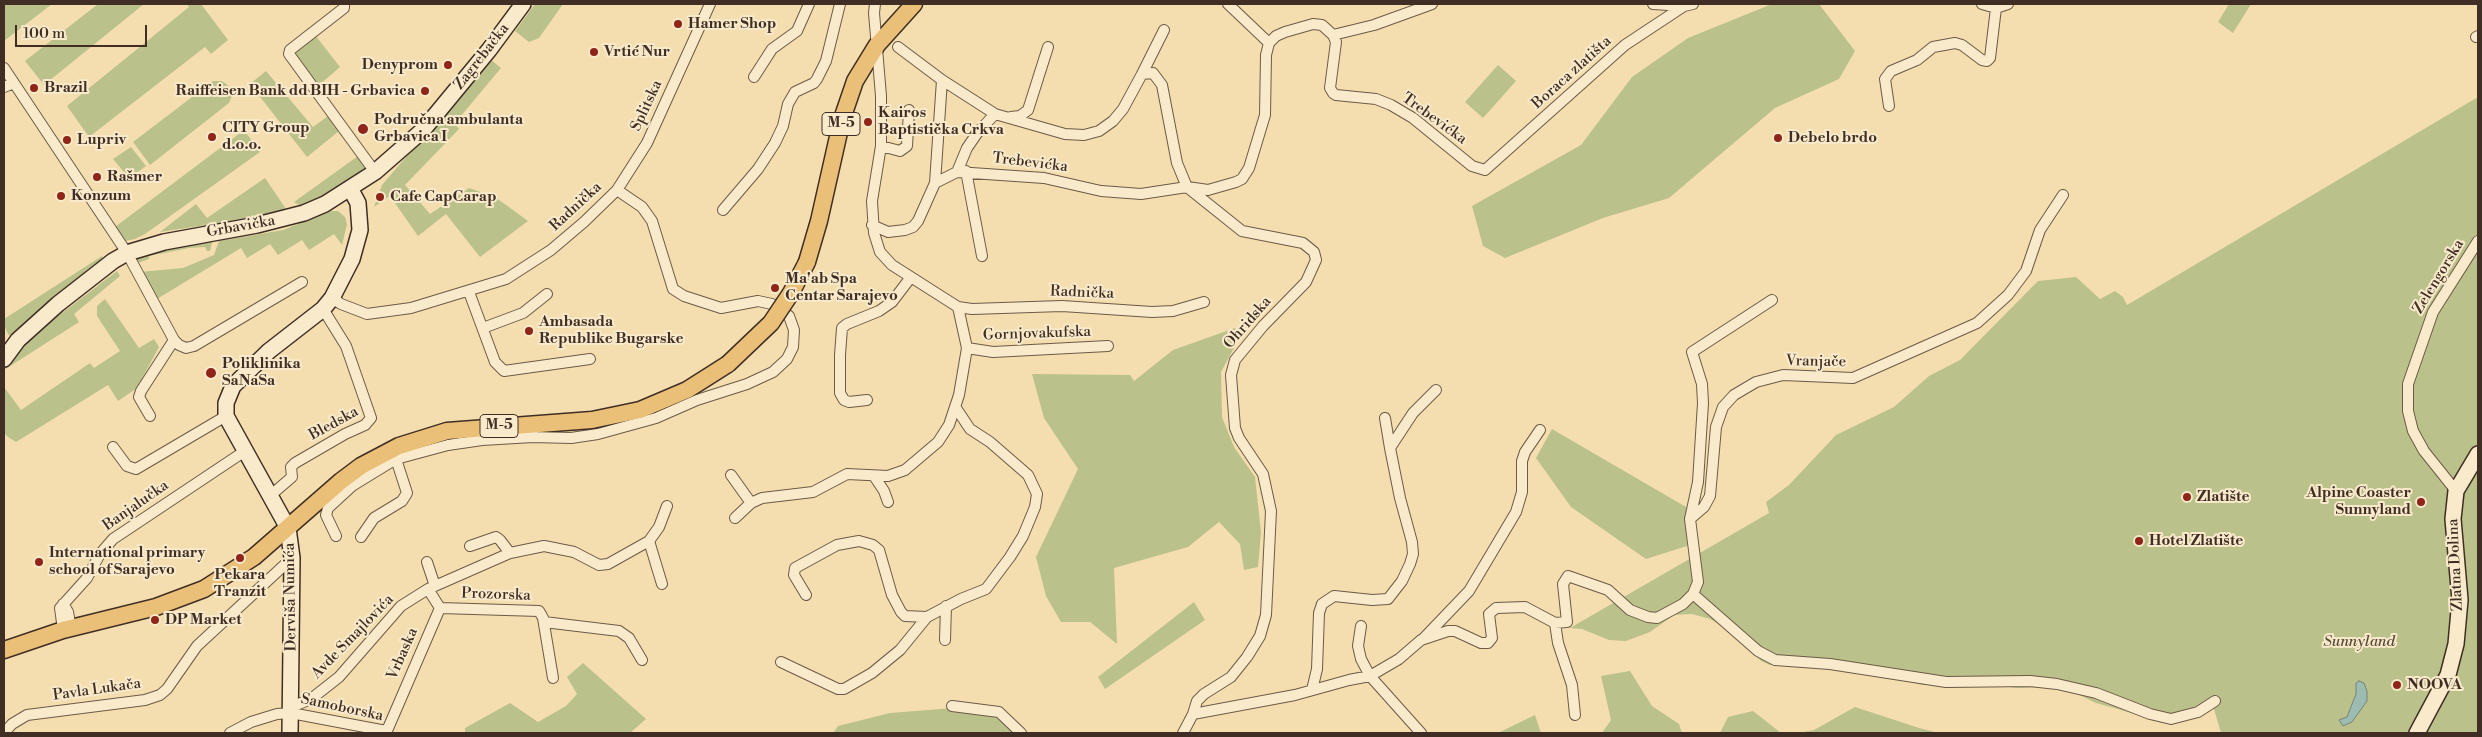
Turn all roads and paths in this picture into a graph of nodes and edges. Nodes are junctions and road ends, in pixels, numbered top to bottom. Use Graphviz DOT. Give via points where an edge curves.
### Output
graph roads {
  1 [pos="344,4"];
  2 [pos="523,4"];
  3 [pos="710,4"];
  4 [pos="809,4"];
  5 [pos="840,4"];
  6 [pos="875,4"];
  7 [pos="914,4"];
  8 [pos="1228,4"];
  9 [pos="1432,4"];
  10 [pos="1652,4"];
  11 [pos="1982,4"];
  12 [pos="2008,4"];
  13 [pos="1688,5"];
  14 [pos="1420,6"];
  15 [pos="1996,8"];
  16 [pos="1164,30"];
  17 [pos="1333,36"];
  18 [pos="1270,44"];
  19 [pos="877,45"];
  20 [pos="898,46"];
  21 [pos="1048,47"];
  22 [pos="4,68"];
  23 [pos="1142,74"];
  24 [pos="754,77"];
  25 [pos="942,80"];
  26 [pos="14,83"];
  27 [pos="4,87"];
  28 [pos="1889,106"];
  29 [pos="909,110"];
  30 [pos="1000,116"];
  31 [pos="881,146"];
  32 [pos="1485,170"];
  33 [pos="375,172"];
  34 [pos="961,172"];
  35 [pos="936,183"];
  36 [pos="1188,186"];
  37 [pos="350,188"];
  38 [pos="616,190"];
  39 [pos="2063,195"];
  40 [pos="723,210"];
  41 [pos="872,225"];
  42 [pos="2478,241"];
  43 [pos="127,253"];
  44 [pos="982,256"];
  45 [pos="911,277"];
  46 [pos="302,282"];
  47 [pos="470,292"];
  48 [pos="547,294"];
  49 [pos="1772,300"];
  50 [pos="1204,302"];
  51 [pos="327,303"];
  52 [pos="958,307"];
  53 [pos="483,328"];
  54 [pos="174,340"];
  55 [pos="1108,346"];
  56 [pos="967,348"];
  57 [pos="4,359"];
  58 [pos="590,359"];
  59 [pos="1436,390"];
  60 [pos="867,400"];
  61 [pos="956,408"];
  62 [pos="150,416"];
  63 [pos="226,416"];
  64 [pos="1385,418"];
  65 [pos="1540,430"];
  66 [pos="532,431"];
  67 [pos="113,447"];
  68 [pos="1390,448"];
  69 [pos="245,451"];
  70 [pos="2478,454"];
  71 [pos="396,459"];
  72 [pos="731,475"];
  73 [pos="874,476"];
  74 [pos="2456,491"];
  75 [pos="271,495"];
  76 [pos="888,502"];
  77 [pos="752,503"];
  78 [pos="668,506"];
  79 [pos="735,518"];
  80 [pos="1690,519"];
  81 [pos="288,528"];
  82 [pos="336,536"];
  83 [pos="361,538"];
  84 [pos="649,542"];
  85 [pos="470,546"];
  86 [pos="510,553"];
  87 [pos="292,558"];
  88 [pos="427,562"];
  89 [pos="662,584"];
  90 [pos="431,588"];
  91 [pos="1693,594"];
  92 [pos="806,595"];
  93 [pos="946,606"];
  94 [pos="440,608"];
  95 [pos="927,617"];
  96 [pos="544,622"];
  97 [pos="1555,624"];
  98 [pos="1361,626"];
  99 [pos="67,629"];
  100 [pos="945,640"];
  101 [pos="1421,640"];
  102 [pos="4,650"];
  103 [pos="642,660"];
  104 [pos="781,662"];
  105 [pos="1370,676"];
  106 [pos="553,678"];
  107 [pos="1312,690"];
  108 [pos="2215,701"];
  109 [pos="952,706"];
  110 [pos="291,710"];
  111 [pos="1193,714"];
  112 [pos="1575,715"];
  113 [pos="387,732"];
  114 [pos="4,733"];
  115 [pos="230,733"];
  116 [pos="290,733"];
  117 [pos="1021,733"];
  118 [pos="1183,733"];
  119 [pos="1421,733"];
  120 [pos="2417,733"];
  1 -- 33 [label="street" via="344,8 288,54"];
  2 -- 33 [label="main road, Zagrebačka" via="423,130"];
  3 -- 38 [label="street, Splitska" via="647,144"];
  4 -- 24 [label="street" via="797,31 772,49"];
  5 -- 40 [label="street" via="826,61 817,79 795,92 775,143 758,169"];
  6 -- 19 [label="street"];
  7 -- 19 [label="main road, M-5"];
  8 -- 18 [label="street"];
  9 -- 14 [label="street"];
  10 -- 13 [label="street, Boraca zlatišta"];
  11 -- 15 [label="street"];
  12 -- 15 [label="street"];
  13 -- 32 [label="street, Boraca zlatišta" via="1625,45"];
  14 -- 17 [label="street"];
  15 -- 28 [label="street" via="1987,61 1955,43 1933,47 1917,60 1891,71 1885,79"];
  16 -- 23 [label="street"];
  17 -- 18 [label="street" via="1322,25 1313,24 1276,36"];
  17 -- 32 [label="street, Trebevićka" via="1336,48 1330,88 1333,93 1376,99 1392,105 1472,166"];
  18 -- 36 [label="street, Trebevićka" via="1266,55 1265,115 1245,174 1222,188 1208,190"];
  19 -- 31 [label="street"];
  19 -- 66 [label="main road, M-5, bridge" via="865,62 847,101 807,262 770,323 728,364 687,390 640,410"];
  20 -- 25 [label="street"];
  21 -- 30 [label="street" via="1026,112 1016,117"];
  22 -- 26 [label="street"];
  23 -- 30 [label="street" via="1123,110 1113,121 1091,133 1065,134"];
  23 -- 36 [label="street" via="1154,73 1160,80 1177,163"];
  25 -- 30 [label="street"];
  25 -- 35 [label="street"];
  26 -- 27 [label="street"];
  26 -- 43 [label="street"];
  29 -- 31 [label="street" via="907,146 900,151"];
  30 -- 34 [label="street" via="978,132 968,148"];
  31 -- 41 [label="street" via="872,201"];
  33 -- 37 [label="main road, Zagrebačka"];
  34 -- 35 [label="street"];
  34 -- 36 [label="street, Trebevićka" via="1044,178 1101,191 1141,194"];
  34 -- 44 [label="street"];
  35 -- 41 [label="street" via="913,227 888,232"];
  36 -- 111 [label="street, Ohridska" via="1242,231 1303,243 1314,252 1316,260 1306,282 1262,326 1235,360 1231,382 1235,428 1238,438 1263,474 1271,511 1266,615 1260,636 1247,657 1231,677 1197,701"];
  37 -- 43 [label="main road, Grbavička" via="325,204 282,220 164,242"];
  37 -- 51 [label="main road" via="358,203 360,230 352,259"];
  38 -- 47 [label="street, Radnička" via="551,250 506,279"];
  38 -- 66 [label="street, Radnička" via="642,207 652,221 673,289 721,308 758,300 772,304 789,316 794,330 794,346 787,359 773,372 656,418 571,438"];
  39 -- 80 [label="street, Vranjače" via="2040,230 2026,271 2008,295 1977,323 1853,378 1783,375 1756,382 1734,395 1723,407 1716,427 1710,496 1704,508"];
  41 -- 45 [label="street" via="880,252 892,265"];
  42 -- 74 [label="street, Zelengorska" via="2433,312 2408,384 2408,411 2413,431 2434,465"];
  43 -- 54 [label="street"];
  43 -- 57 [label="main road, Grbavička" via="58,304 18,340"];
  45 -- 52 [label="street"];
  45 -- 60 [label="street" via="892,302 842,328 840,393 849,402"];
  46 -- 54 [label="street" via="194,346 186,348"];
  47 -- 51 [label="street, Radnička" via="411,308 367,314"];
  47 -- 53 [label="street"];
  48 -- 53 [label="street" via="523,313"];
  49 -- 80 [label="street" via="1692,352 1702,384 1703,402 1698,482"];
  50 -- 52 [label="street, Radnička" via="1173,311 1152,312 1062,306"];
  51 -- 63 [label="main road" via="233,386 226,403"];
  51 -- 75 [label="street, Bledska" via="371,418 365,425 295,463 291,467 292,477"];
  52 -- 56 [label="street, Gornjovakufska"];
  53 -- 58 [label="street" via="495,362 504,371"];
  54 -- 62 [label="street" via="141,391 140,397"];
  55 -- 56 [label="street, Gornjovakufska" via="994,352"];
  56 -- 61 [label="street, Gornjovakufska"];
  59 -- 68 [label="street" via="1413,413"];
  61 -- 73 [label="street, Gornjovakufska" via="938,442 911,466 888,476"];
  61 -- 93 [label="street" via="970,430 990,442 1028,475 1037,494 1035,508 1023,536 986,589"];
  63 -- 67 [label="street" via="136,468 127,466"];
  63 -- 69 [label="main road, Derviša Numića"];
  64 -- 68 [label="street"];
  65 -- 101 [label="street" via="1522,460 1522,492 1516,512 1469,591"];
  66 -- 71 [label="street" via="448,445"];
  66 -- 81 [label="main road, M-5" via="446,431 391,449 341,481"];
  68 -- 107 [label="street" via="1414,554 1402,581 1388,599 1334,596 1322,604 1317,670"];
  69 -- 75 [label="main road, Derviša Numića"];
  69 -- 99 [label="street, Banjalučka" via="113,539 87,578 63,604 68,612"];
  70 -- 74 [label="main road, Zlatna Dolina"];
  71 -- 82 [label="street" via="352,486 328,508 326,515"];
  71 -- 83 [label="street" via="407,493 402,502 374,518"];
  72 -- 77 [label="street"];
  73 -- 76 [label="street"];
  73 -- 77 [label="street, Gornjovakufska" via="847,474 813,492 762,498"];
  74 -- 120 [label="main road, Zlatna Dolina" via="2453,518 2460,600 2456,644 2448,676"];
  75 -- 81 [label="main road, Derviša Numića"];
  77 -- 79 [label="street, Gornjovakufska"];
  78 -- 84 [label="street"];
  80 -- 91 [label="street" via="1698,582"];
  81 -- 87 [label="main road, Derviša Numića"];
  81 -- 99 [label="main road, M-5" via="254,557 204,589 156,607"];
  84 -- 86 [label="street, Avde Smajlovića" via="613,562 599,565 560,548 544,546"];
  84 -- 89 [label="street"];
  85 -- 86 [label="street" via="496,537"];
  86 -- 90 [label="street, Avde Smajlovića"];
  87 -- 110 [label="main road, Derviša Numića"];
  87 -- 114 [label="street, Pavla Lukača" via="197,646 160,695 145,700 27,715"];
  88 -- 90 [label="street"];
  90 -- 94 [label="street"];
  90 -- 110 [label="street, Avde Smajlovića" via="401,606 339,678"];
  91 -- 97 [label="street" via="1683,604 1657,618 1648,617 1630,610 1608,590 1568,576 1563,584 1567,622"];
  91 -- 108 [label="street" via="1758,651 1775,660 1830,664 1946,682 2030,681 2057,684 2096,693 2172,719 2198,712"];
  92 -- 95 [label="street" via="794,575 794,568 837,545 859,541 879,550 900,612 905,616"];
  93 -- 95 [label="street"];
  93 -- 100 [label="street"];
  94 -- 96 [label="street, Prozorska" via="537,610"];
  94 -- 113 [label="street, Vrbaska"];
  95 -- 104 [label="street" via="900,650 872,673 844,689"];
  96 -- 103 [label="street, Prozorska" via="620,631 629,638"];
  96 -- 106 [label="street, Prozorska"];
  97 -- 101 [label="street" via="1525,607 1496,608 1489,614 1492,638 1488,643 1455,631"];
  97 -- 112 [label="street" via="1572,685"];
  98 -- 105 [label="street" via="1358,646"];
  99 -- 102 [label="main road, M-5"];
  101 -- 105 [label="street" via="1400,659"];
  105 -- 107 [label="street"];
  105 -- 119 [label="street"];
  107 -- 111 [label="street"];
  109 -- 117 [label="street" via="999,712"];
  110 -- 113 [label="street, Samoborska"];
  110 -- 115 [label="street" via="251,722"];
  110 -- 116 [label="main road, Derviša Numića"];
  111 -- 118 [label="street, Ohridska"];
}
